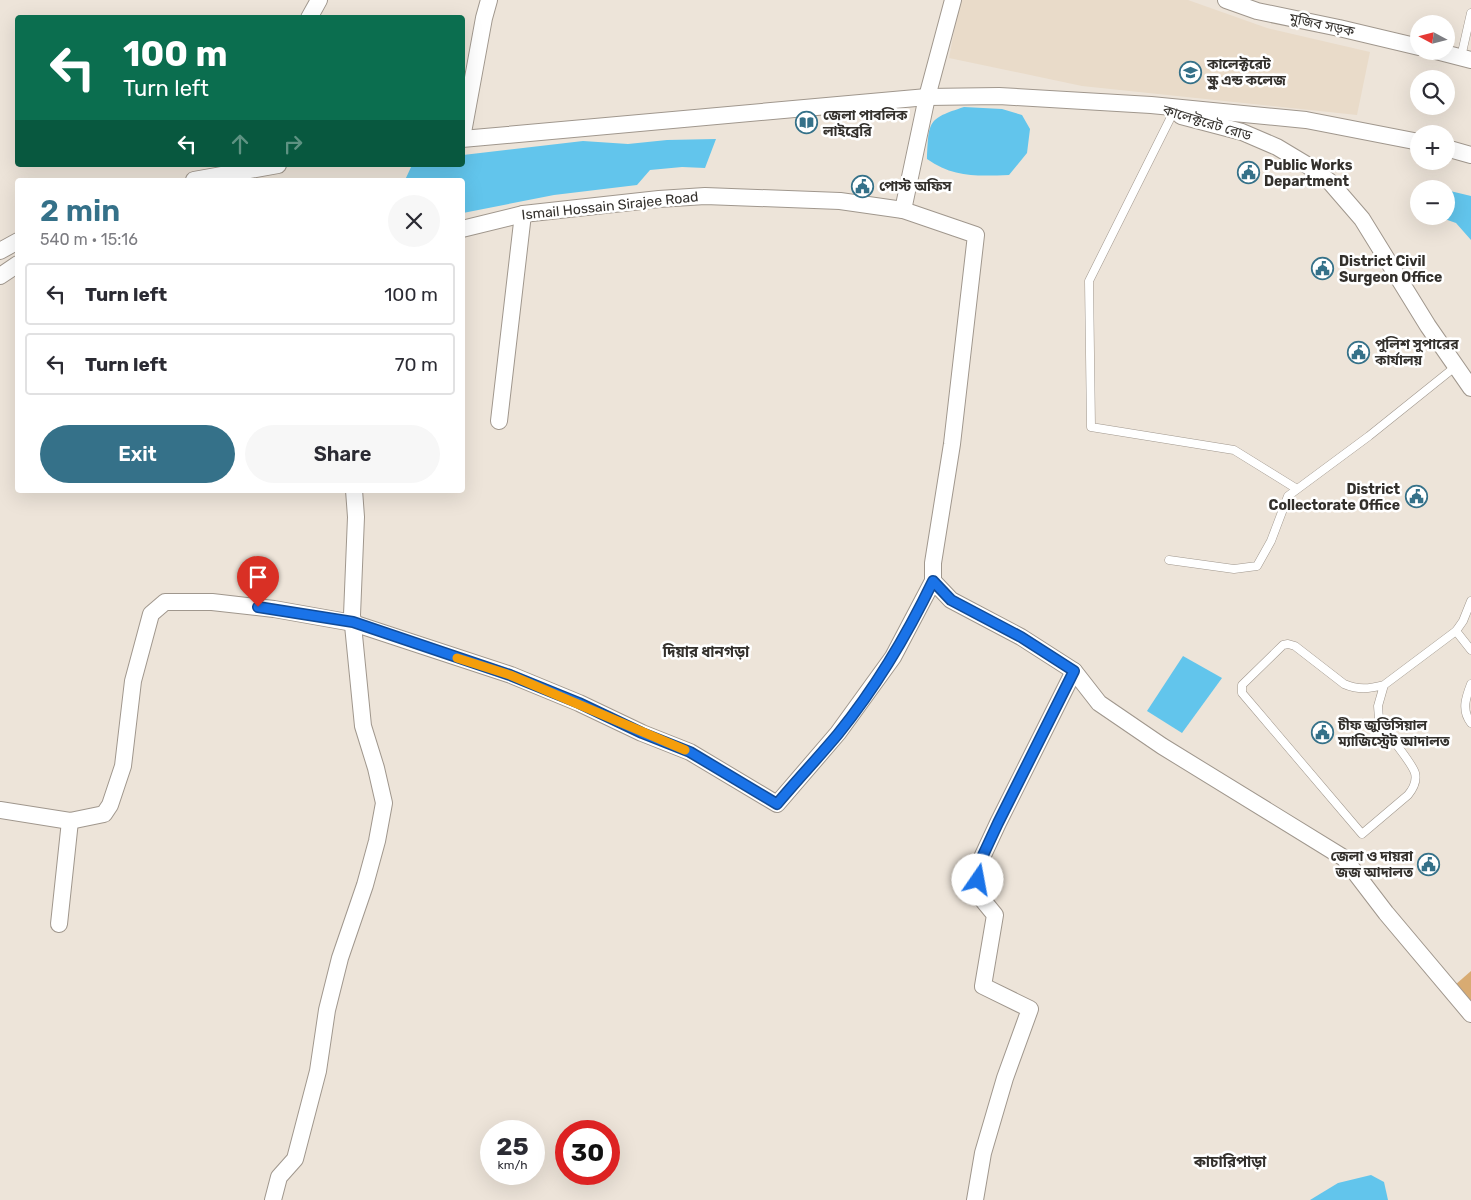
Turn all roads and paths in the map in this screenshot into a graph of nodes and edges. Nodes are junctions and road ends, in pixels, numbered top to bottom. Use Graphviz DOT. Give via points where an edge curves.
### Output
graph roads {
  1 [pos="319,0"];
  2 [pos="489,0"];
  3 [pos="953,0"];
  4 [pos="1226,0"];
  5 [pos="1471,13"];
  6 [pos="311,15"];
  7 [pos="1410,45"];
  8 [pos="1466,58"];
  9 [pos="926,97"];
  10 [pos="1151,105"];
  11 [pos="1173,113"];
  12 [pos="465,122"];
  13 [pos="465,139"];
  14 [pos="1410,140"];
  15 [pos="1455,150"];
  16 [pos="1471,154"];
  17 [pos="271,167"];
  18 [pos="256,171"];
  19 [pos="208,178"];
  20 [pos="902,210"];
  21 [pos="523,214"];
  22 [pos="465,228"];
  23 [pos="15,243"];
  24 [pos="0,251"];
  25 [pos="15,266"];
  26 [pos="0,276"];
  27 [pos="1455,367"];
  28 [pos="1471,388"];
  29 [pos="499,421"];
  30 [pos="1296,489"];
  31 [pos="354,493"];
  32 [pos="1169,560"];
  33 [pos="933,581"];
  34 [pos="1471,601"];
  35 [pos="353,622"];
  36 [pos="1456,631"];
  37 [pos="1471,650"];
  38 [pos="1074,671"];
  39 [pos="1471,684"];
  40 [pos="1384,685"];
  41 [pos="1471,723"];
  42 [pos="0,810"];
  43 [pos="70,821"];
  44 [pos="59,924"];
  45 [pos="1471,1014"];
  46 [pos="273,1200"];
  47 [pos="975,1200"];
  1 -- 6 [label="street"];
  2 -- 12 [label="street"];
  3 -- 9 [label="street"];
  4 -- 7 [label="street, মুজিব সড়ক" via="1257,11"];
  5 -- 8 [label="lane"];
  9 -- 10 [label="street" via="1000,96"];
  9 -- 13 [label="street"];
  9 -- 20 [label="street"];
  10 -- 11 [label="street, কালেক্টরেট রোড"];
  10 -- 14 [label="street" via="1306,120"];
  11 -- 27 [label="street, কালেক্টরেট রোড" via="1242,132 1276,147 1330,182 1362,219"];
  11 -- 30 [label="lane" via="1088,281 1091,427 1234,450"];
  15 -- 16 [label="street"];
  17 -- 18 [label="street"];
  18 -- 19 [label="street"];
  20 -- 21 [label="street, Ismail Hossain Sirajee Road" via="840,201 705,196"];
  20 -- 33 [label="street, Ismail Hossain Sirajee Road" via="976,235"];
  21 -- 22 [label="street, Ismail Hossain Sirajee Road"];
  21 -- 29 [label="street"];
  23 -- 24 [label="street"];
  25 -- 26 [label="street"];
  27 -- 28 [label="street, কালেক্টরেট রোড"];
  27 -- 30 [label="lane"];
  30 -- 32 [label="lane" via="1288,496 1271,541 1257,566 1234,569"];
  31 -- 35 [label="street"];
  33 -- 35 [label="street" via="893,657 838,733 777,804 690,752 579,703 510,675"];
  33 -- 38 [label="street" via="951,600 1021,637"];
  34 -- 36 [label="lane"];
  35 -- 43 [label="street" via="212,602 165,602 151,614 133,681 123,766 110,805 104,814"];
  35 -- 46 [label="street" via="363,726 384,803 368,876 340,958 327,1010 318,1071 295,1159 279,1177"];
  36 -- 37 [label="lane"];
  36 -- 40 [label="lane"];
  38 -- 45 [label="street" via="1099,703 1162,746 1344,858"];
  38 -- 47 [label="street" via="978,866 978,893 994,914 983,986 1030,1009 983,1152"];
  39 -- 41 [label="lane" via="1465,710"];
  40 -- 40 [label="lane" via="1378,706 1379,719 1413,769 1415,781 1408,795 1362,834 1241,688 1283,645 1288,644 1344,684 1368,689"];
  42 -- 43 [label="street"];
  43 -- 44 [label="street"];
}
